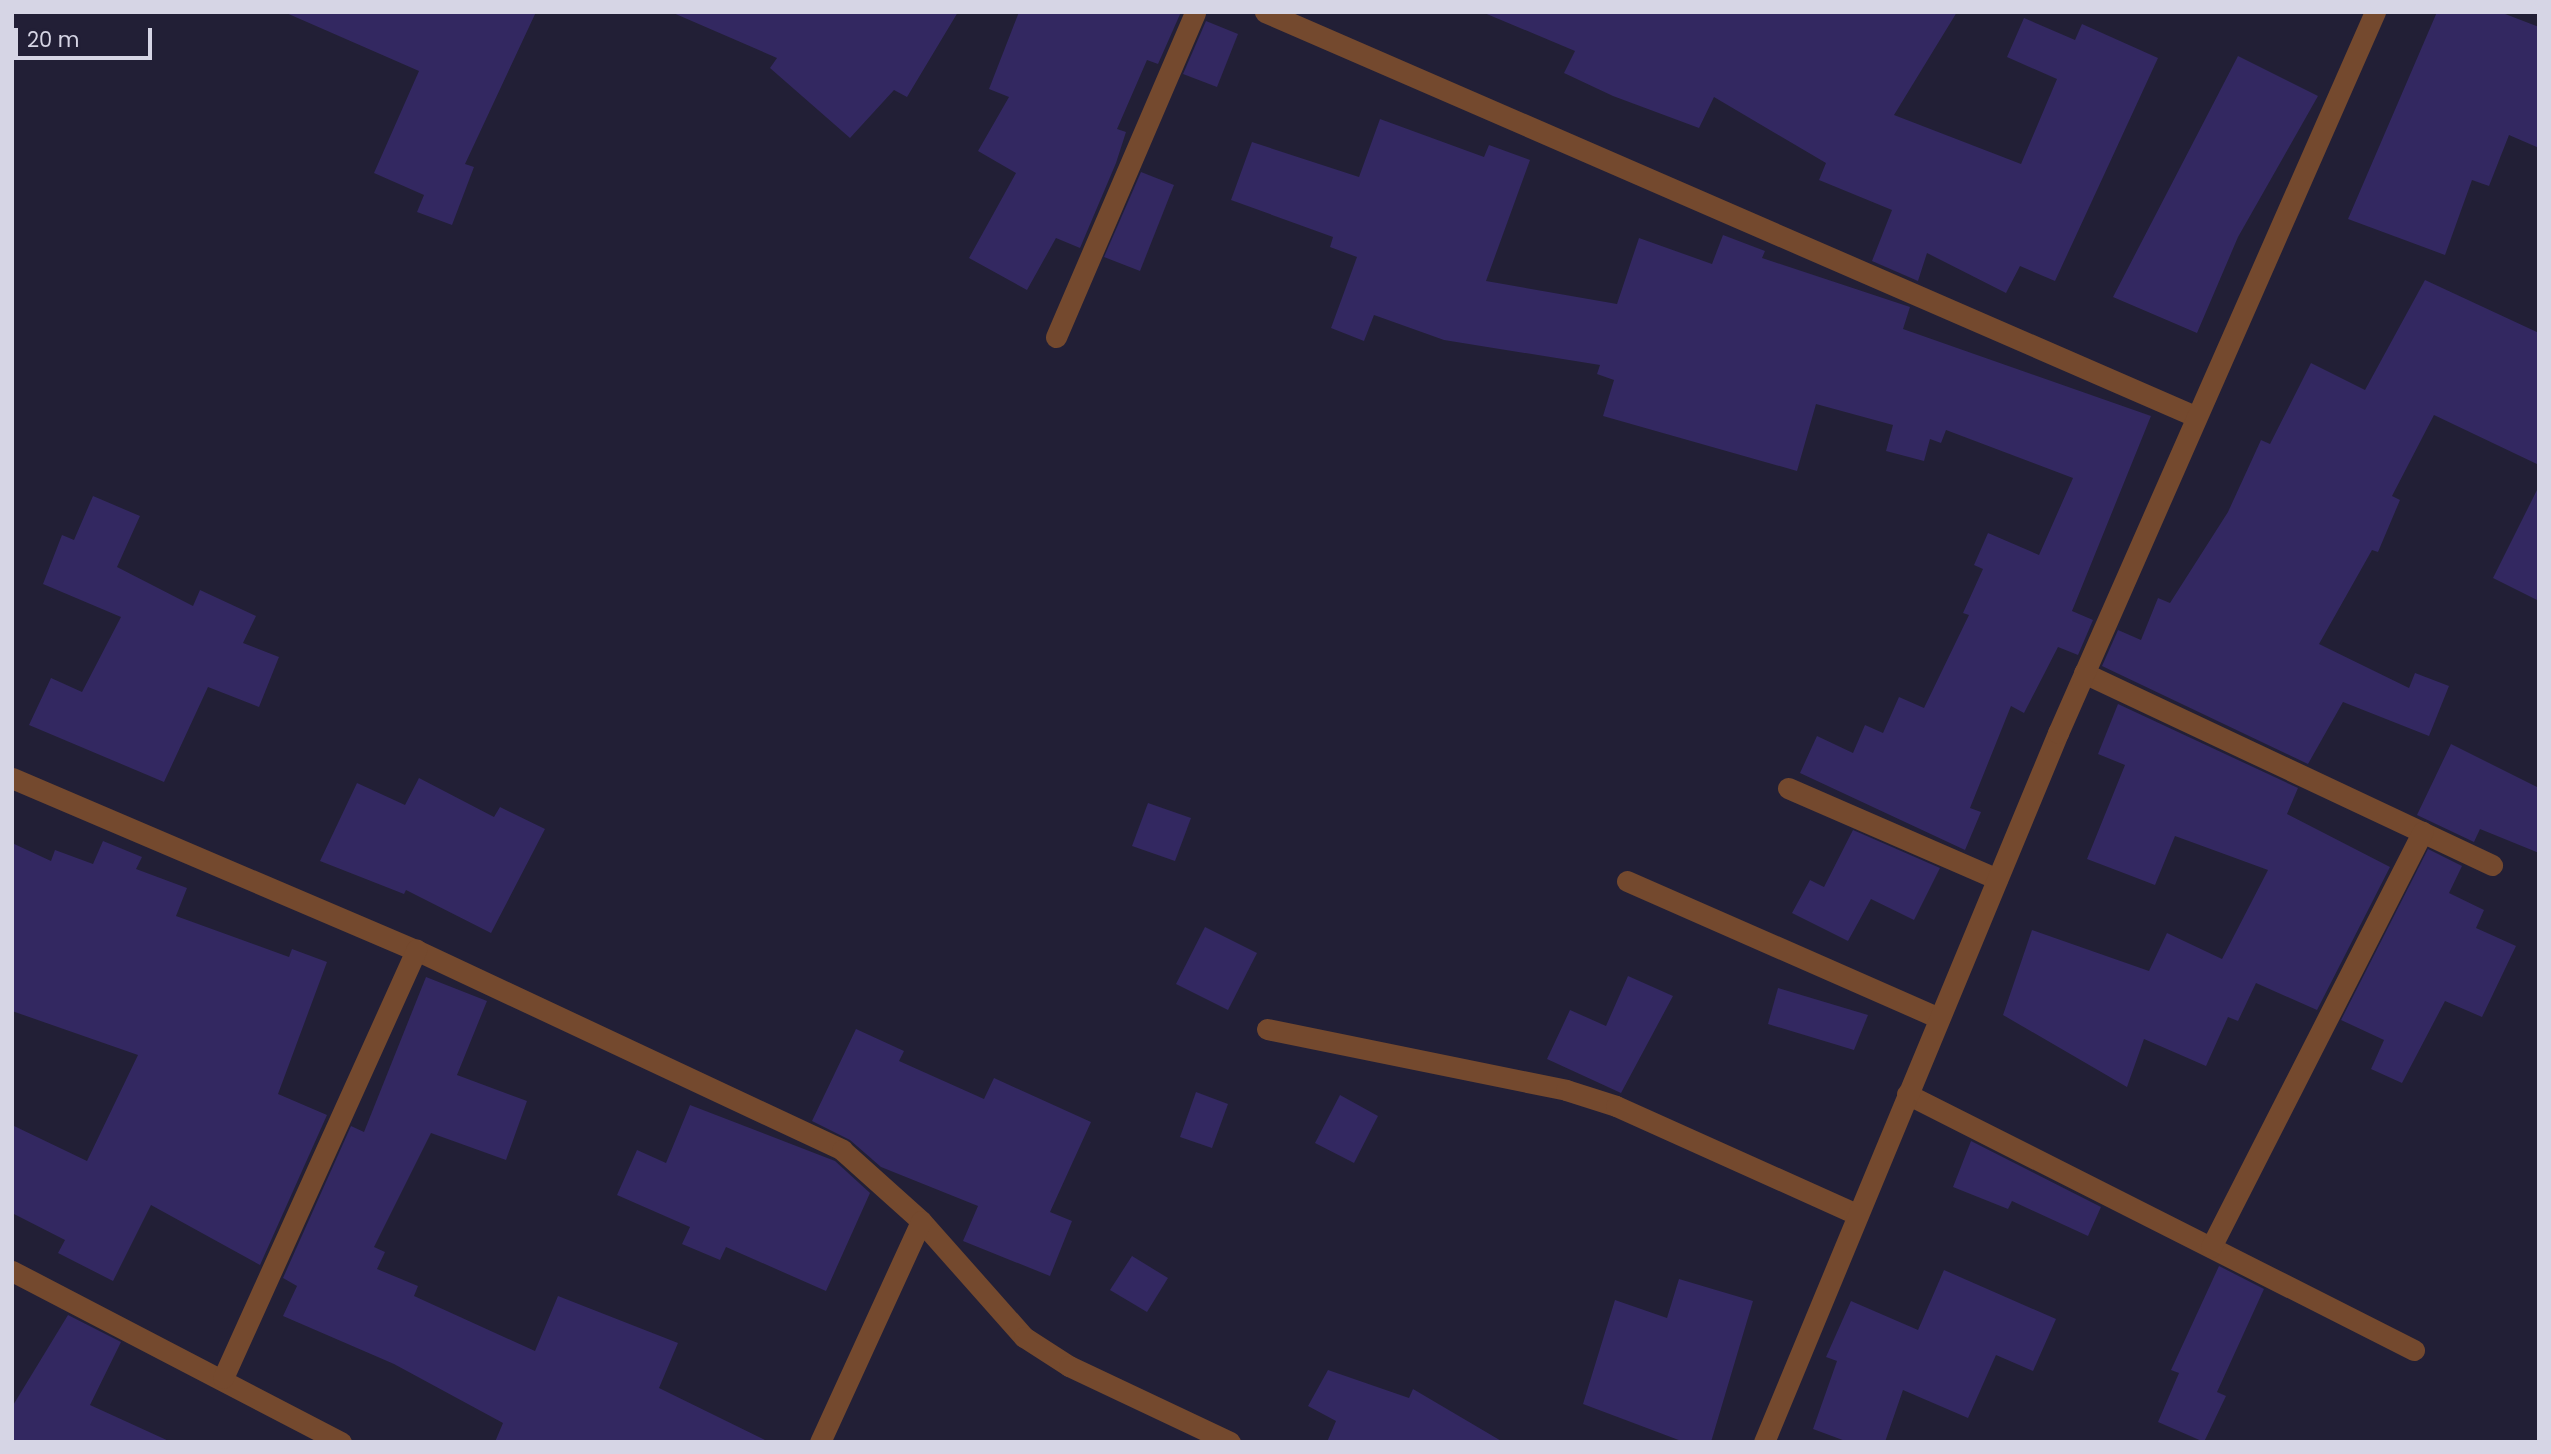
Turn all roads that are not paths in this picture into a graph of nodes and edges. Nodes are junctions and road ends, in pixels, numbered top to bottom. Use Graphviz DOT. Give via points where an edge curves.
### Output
graph roads {
  1 [pos="1195,12"];
  2 [pos="1265,12"];
  3 [pos="2375,12"];
  4 [pos="1056,337"];
  5 [pos="2195,416"];
  6 [pos="2084,673"];
  7 [pos="12,778"];
  8 [pos="1788,788"];
  9 [pos="2422,832"];
  10 [pos="2492,865"];
  11 [pos="1997,879"];
  12 [pos="1627,881"];
  13 [pos="416,950"];
  14 [pos="1939,1018"];
  15 [pos="1267,1029"];
  16 [pos="1907,1094"];
  17 [pos="1857,1214"];
  18 [pos="921,1221"];
  19 [pos="2211,1247"];
  20 [pos="12,1271"];
  21 [pos="2414,1350"];
  22 [pos="223,1378"];
  23 [pos="341,1442"];
  24 [pos="820,1442"];
  25 [pos="1230,1442"];
  26 [pos="1764,1442"];
  1 -- 4 [label="street"];
  2 -- 5 [label="street"];
  3 -- 5 [label="street" via="2240,331"];
  5 -- 6 [label="street"];
  6 -- 9 [label="street"];
  6 -- 11 [label="street"];
  7 -- 13 [label="street"];
  8 -- 11 [label="street"];
  9 -- 10 [label="street"];
  9 -- 19 [label="street"];
  11 -- 14 [label="street"];
  12 -- 14 [label="street"];
  13 -- 18 [label="street" via="842,1150"];
  13 -- 22 [label="street"];
  14 -- 16 [label="street"];
  15 -- 17 [label="street" via="1566,1090 1616,1106"];
  16 -- 17 [label="street"];
  16 -- 19 [label="street"];
  17 -- 26 [label="street"];
  18 -- 24 [label="street"];
  18 -- 25 [label="street" via="1024,1338 1069,1366"];
  19 -- 21 [label="street"];
  20 -- 22 [label="street"];
  22 -- 23 [label="street"];
}
